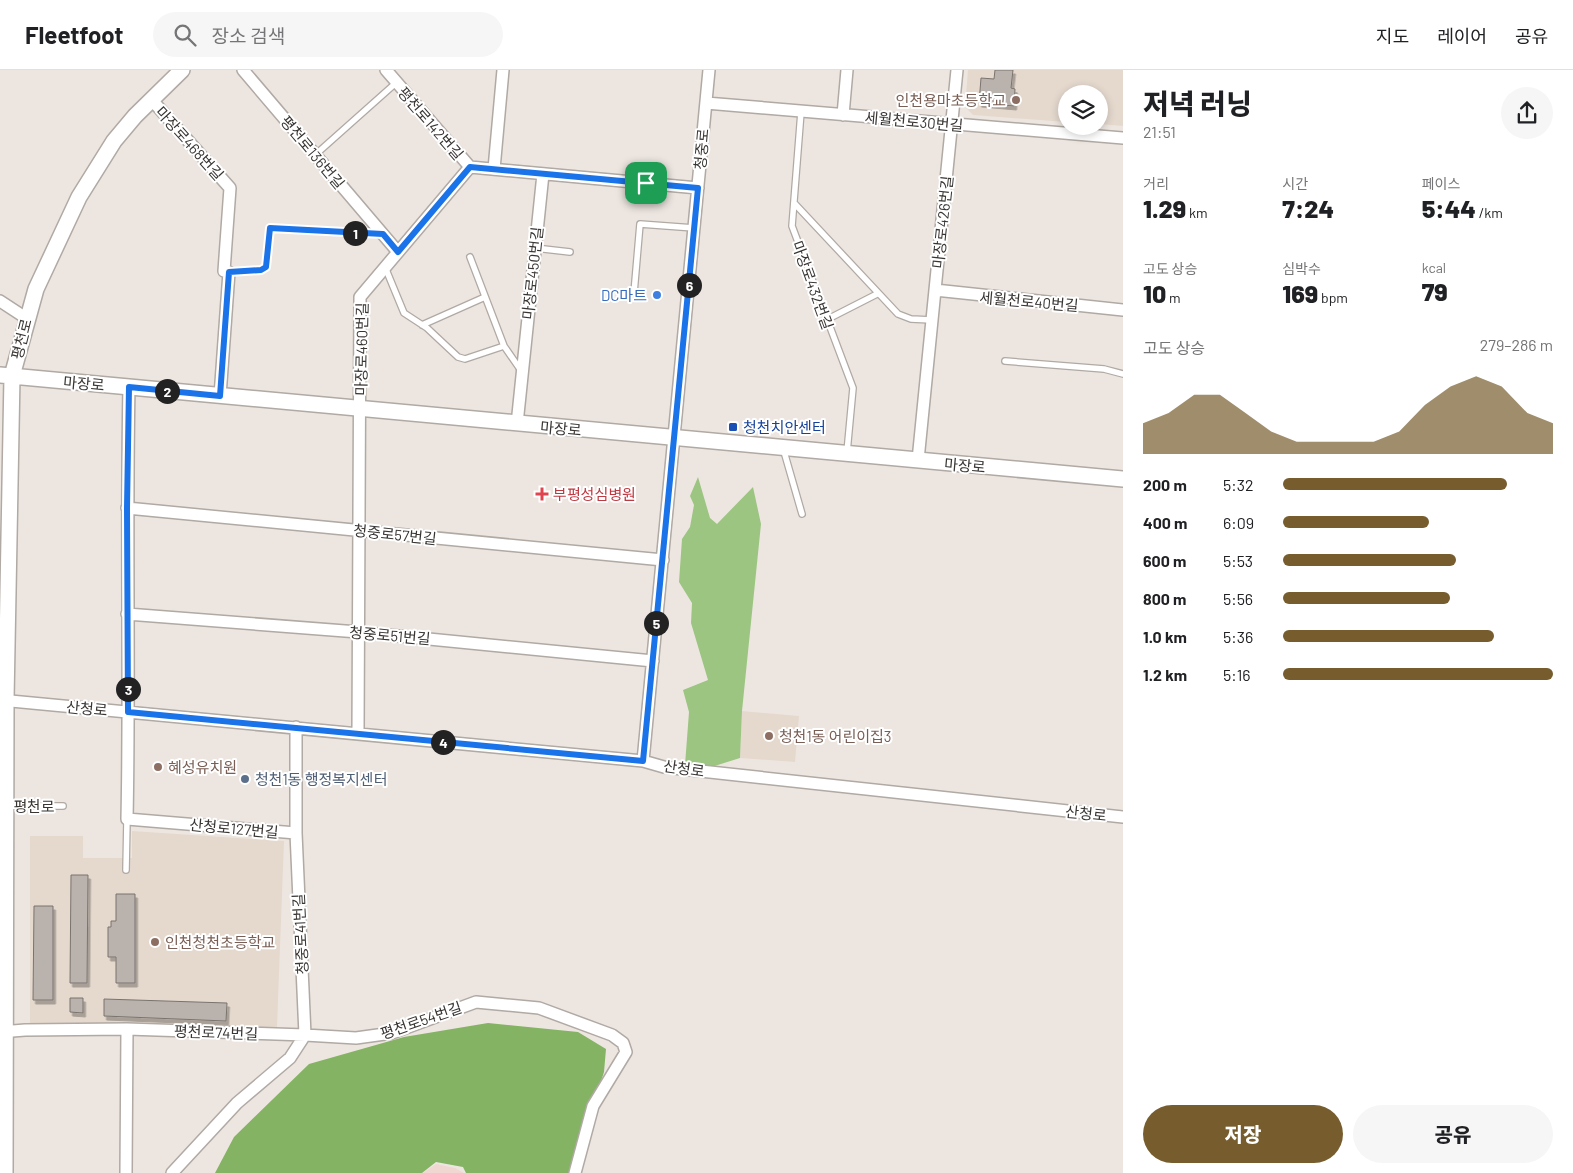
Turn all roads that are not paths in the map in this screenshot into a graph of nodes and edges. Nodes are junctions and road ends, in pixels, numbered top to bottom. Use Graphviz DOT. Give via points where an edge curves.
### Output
graph roads {
  1 [pos="182,70"];
  2 [pos="243,70"];
  3 [pos="386,70"];
  4 [pos="709,70"];
  5 [pos="847,70"];
  6 [pos="957,70"];
  7 [pos="503,71"];
  8 [pos="397,82"];
  9 [pos="151,99"];
  10 [pos="706,104"];
  11 [pos="801,112"];
  12 [pos="843,115"];
  13 [pos="952,124"];
  14 [pos="1123,138"];
  15 [pos="315,155"];
  16 [pos="470,167"];
  17 [pos="494,170"];
  18 [pos="542,174"];
  19 [pos="698,188"];
  20 [pos="794,204"];
  21 [pos="694,228"];
  22 [pos="383,234"];
  23 [pos="535,248"];
  24 [pos="398,252"];
  25 [pos="570,252"];
  26 [pos="470,257"];
  27 [pos="385,267"];
  28 [pos="229,272"];
  29 [pos="935,290"];
  30 [pos="634,293"];
  31 [pos="877,294"];
  32 [pos="485,296"];
  33 [pos="0,301"];
  34 [pos="1123,310"];
  35 [pos="26,318"];
  36 [pos="826,320"];
  37 [pos="932,320"];
  38 [pos="422,325"];
  39 [pos="504,346"];
  40 [pos="1005,361"];
  41 [pos="522,372"];
  42 [pos="1123,374"];
  43 [pos="6,376"];
  44 [pos="129,387"];
  45 [pos="220,396"];
  46 [pos="360,409"];
  47 [pos="516,424"];
  48 [pos="674,438"];
  49 [pos="782,448"];
  50 [pos="846,454"];
  51 [pos="918,460"];
  52 [pos="1123,479"];
  53 [pos="127,508"];
  54 [pos="802,514"];
  55 [pos="359,530"];
  56 [pos="662,560"];
  57 [pos="127,614"];
  58 [pos="358,632"];
  59 [pos="653,661"];
  60 [pos="3,700"];
  61 [pos="128,712"];
  62 [pos="296,728"];
  63 [pos="358,734"];
  64 [pos="643,761"];
  65 [pos="3,806"];
  66 [pos="63,806"];
  67 [pos="1123,817"];
  68 [pos="127,819"];
  69 [pos="296,833"];
  70 [pos="126,870"];
  71 [pos="127,1029"];
  72 [pos="3,1032"];
  73 [pos="305,1034"];
  74 [pos="6,1173"];
  75 [pos="126,1173"];
  76 [pos="172,1173"];
  77 [pos="575,1173"];
  1 -- 9 [label="main road, 평천로"];
  2 -- 15 [label="street, 평천로136번길"];
  3 -- 8 [label="street, 평천로142번길"];
  4 -- 10 [label="street, 청중로"];
  5 -- 12 [label="street"];
  6 -- 13 [label="street, 마장로426번길"];
  7 -- 17 [label="street"];
  8 -- 15 [label="lane, 평천로142번길"];
  8 -- 16 [label="street, 평천로142번길"];
  9 -- 28 [label="street, 마장로468번길" via="230,188 224,271"];
  9 -- 35 [label="main road, 평천로" via="114,141 79,197 49,257"];
  10 -- 11 [label="street, 세월천로30번길"];
  10 -- 19 [label="street, 청중로"];
  11 -- 12 [label="street, 세월천로30번길"];
  11 -- 20 [label="lane, 마장로432번길"];
  12 -- 13 [label="street, 세월천로30번길"];
  13 -- 14 [label="street, 세월천로30번길"];
  13 -- 29 [label="street, 마장로426번길"];
  15 -- 22 [label="street, 평천로136번길"];
  16 -- 17 [label="street, 평천로142번길"];
  16 -- 24 [label="street, 마장로460번길"];
  17 -- 18 [label="street, 평천로142번길"];
  18 -- 19 [label="street, 평천로142번길"];
  18 -- 23 [label="street, 마장로450번길"];
  19 -- 21 [label="street, 청중로"];
  20 -- 31 [label="lane"];
  20 -- 36 [label="lane, 마장로432번길" via="792,226"];
  21 -- 30 [label="lane" via="640,224"];
  21 -- 48 [label="street, 청중로"];
  22 -- 24 [label="street, 평천로136번길"];
  22 -- 28 [label="lane" via="270,228 266,267"];
  23 -- 25 [label="lane"];
  23 -- 41 [label="street, 마장로450번길"];
  24 -- 27 [label="street, 마장로460번길"];
  26 -- 32 [label="lane"];
  27 -- 38 [label="lane" via="404,313"];
  27 -- 46 [label="street, 마장로460번길" via="360,297"];
  28 -- 45 [label="street, 마장로468번길"];
  29 -- 34 [label="street, 세월천로40번길"];
  29 -- 37 [label="street, 마장로426번길"];
  31 -- 36 [label="lane"];
  31 -- 37 [label="lane" via="898,314 911,319"];
  32 -- 38 [label="lane"];
  32 -- 39 [label="lane"];
  33 -- 35 [label="street"];
  35 -- 43 [label="main road, 평천로"];
  36 -- 50 [label="lane, 마장로432번길" via="853,388"];
  37 -- 51 [label="street, 마장로426번길"];
  38 -- 39 [label="lane" via="458,357 465,359"];
  39 -- 41 [label="lane"];
  40 -- 42 [label="lane" via="1104,369"];
  41 -- 47 [label="street, 마장로450번길"];
  43 -- 44 [label="main road, 마장로"];
  43 -- 60 [label="main road, 평천로"];
  44 -- 45 [label="main road, 마장로"];
  44 -- 53 [label="street"];
  45 -- 46 [label="main road, 마장로"];
  46 -- 47 [label="main road, 마장로"];
  46 -- 55 [label="street, 마장로460번길"];
  47 -- 48 [label="main road, 마장로"];
  48 -- 49 [label="main road, 마장로"];
  48 -- 56 [label="street, 청중로"];
  49 -- 50 [label="main road, 마장로"];
  49 -- 54 [label="lane"];
  50 -- 51 [label="main road, 마장로"];
  51 -- 52 [label="main road, 마장로"];
  53 -- 55 [label="street, 청중로57번길"];
  53 -- 57 [label="street"];
  55 -- 56 [label="street, 청중로57번길"];
  55 -- 58 [label="street, 마장로460번길"];
  56 -- 59 [label="street, 청중로"];
  57 -- 58 [label="street, 청중로51번길"];
  57 -- 61 [label="street"];
  58 -- 59 [label="street, 청중로51번길"];
  58 -- 63 [label="street, 마장로460번길"];
  59 -- 64 [label="street, 청중로"];
  60 -- 61 [label="street, 산청로"];
  60 -- 65 [label="main road, 평천로"];
  61 -- 62 [label="street, 산청로"];
  61 -- 68 [label="street"];
  62 -- 63 [label="street, 산청로"];
  62 -- 69 [label="street, 산청로127번길"];
  63 -- 64 [label="street, 산청로"];
  64 -- 67 [label="street, 산청로" via="664,767"];
  65 -- 66 [label="lane, 평천로"];
  65 -- 72 [label="main road, 평천로"];
  68 -- 69 [label="street, 산청로127번길"];
  68 -- 70 [label="lane"];
  69 -- 73 [label="street, 청중로41번길"];
  71 -- 72 [label="street, 평천로74번길"];
  71 -- 73 [label="street, 평천로74번길"];
  71 -- 75 [label="street"];
  72 -- 74 [label="main road, 평천로"];
  73 -- 76 [label="street" via="290,1058 237,1103"];
  73 -- 77 [label="street, 평천로54번길" via="356,1038 392,1033 476,1002 539,1008 612,1035 623,1043 626,1052 593,1106"];
}
